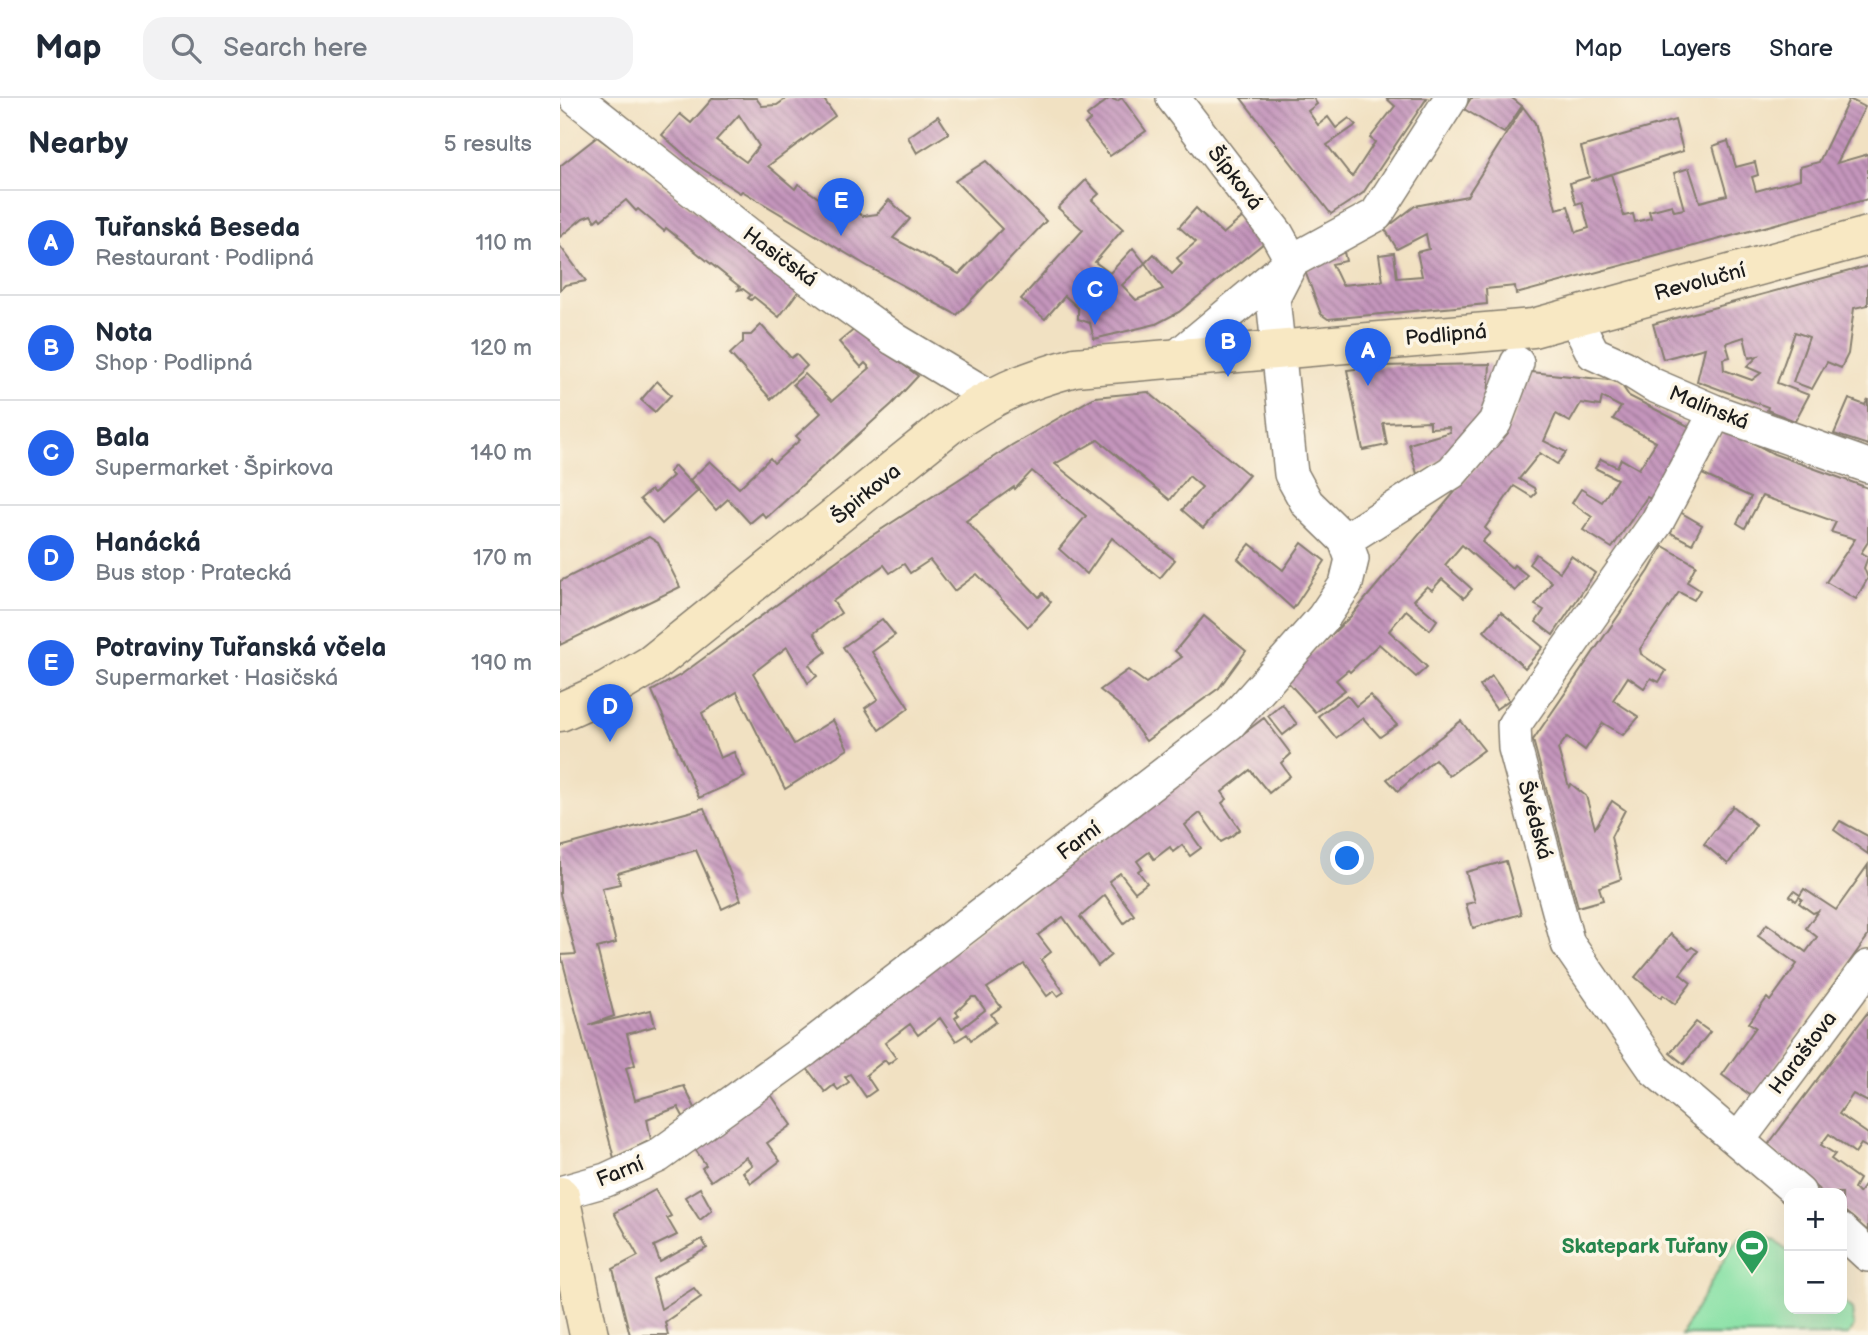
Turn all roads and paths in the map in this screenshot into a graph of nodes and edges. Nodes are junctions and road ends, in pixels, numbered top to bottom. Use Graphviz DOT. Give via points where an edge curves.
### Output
graph roads {
  1 [pos="1173,98"];
  2 [pos="1451,98"];
  3 [pos="572,104"];
  4 [pos="1868,236"];
  5 [pos="1292,261"];
  6 [pos="1574,316"];
  7 [pos="1533,328"];
  8 [pos="1277,350"];
  9 [pos="1173,360"];
  10 [pos="1517,363"];
  11 [pos="990,397"];
  12 [pos="1716,412"];
  13 [pos="1868,466"];
  14 [pos="1345,540"];
  15 [pos="575,706"];
  16 [pos="560,728"];
  17 [pos="1868,967"];
  18 [pos="1739,1139"];
  19 [pos="1794,1188"];
  20 [pos="560,1195"];
  21 [pos="1847,1236"];
  22 [pos="565,1248"];
  23 [pos="1868,1255"];
  24 [pos="589,1335"];
  1 -- 5 [label="street, Šípková" via="1277,234"];
  2 -- 5 [label="street" via="1376,215"];
  3 -- 11 [label="street, Hasičská" via="894,339"];
  4 -- 6 [label="main road, Revoluční"];
  5 -- 8 [label="street" via="1273,298"];
  5 -- 9 [label="street"];
  6 -- 7 [label="main road, Revoluční"];
  6 -- 12 [label="street, Malínská" via="1593,353"];
  7 -- 8 [label="main road, Podlipná"];
  8 -- 9 [label="main road, Podlipná"];
  8 -- 14 [label="street" via="1291,474 1307,503"];
  9 -- 11 [label="main road, Špirkova" via="1074,367"];
  10 -- 14 [label="street" via="1495,422 1452,472"];
  11 -- 15 [label="main road, Špirkova" via="652,664"];
  12 -- 13 [label="street, Malínská"];
  12 -- 18 [label="street, Švédská" via="1657,522 1514,725 1515,748 1568,944 1655,1070"];
  14 -- 20 [label="street, Farní" via="1352,559 1346,584 1323,618 1229,724 805,1051 658,1156"];
  15 -- 16 [label="main road, Špirkova"];
  17 -- 18 [label="street, Haraštova"];
  18 -- 19 [label="street, Švédská"];
  20 -- 22 [label="main road"];
  21 -- 23 [label="street"];
  22 -- 24 [label="main road"];
}
